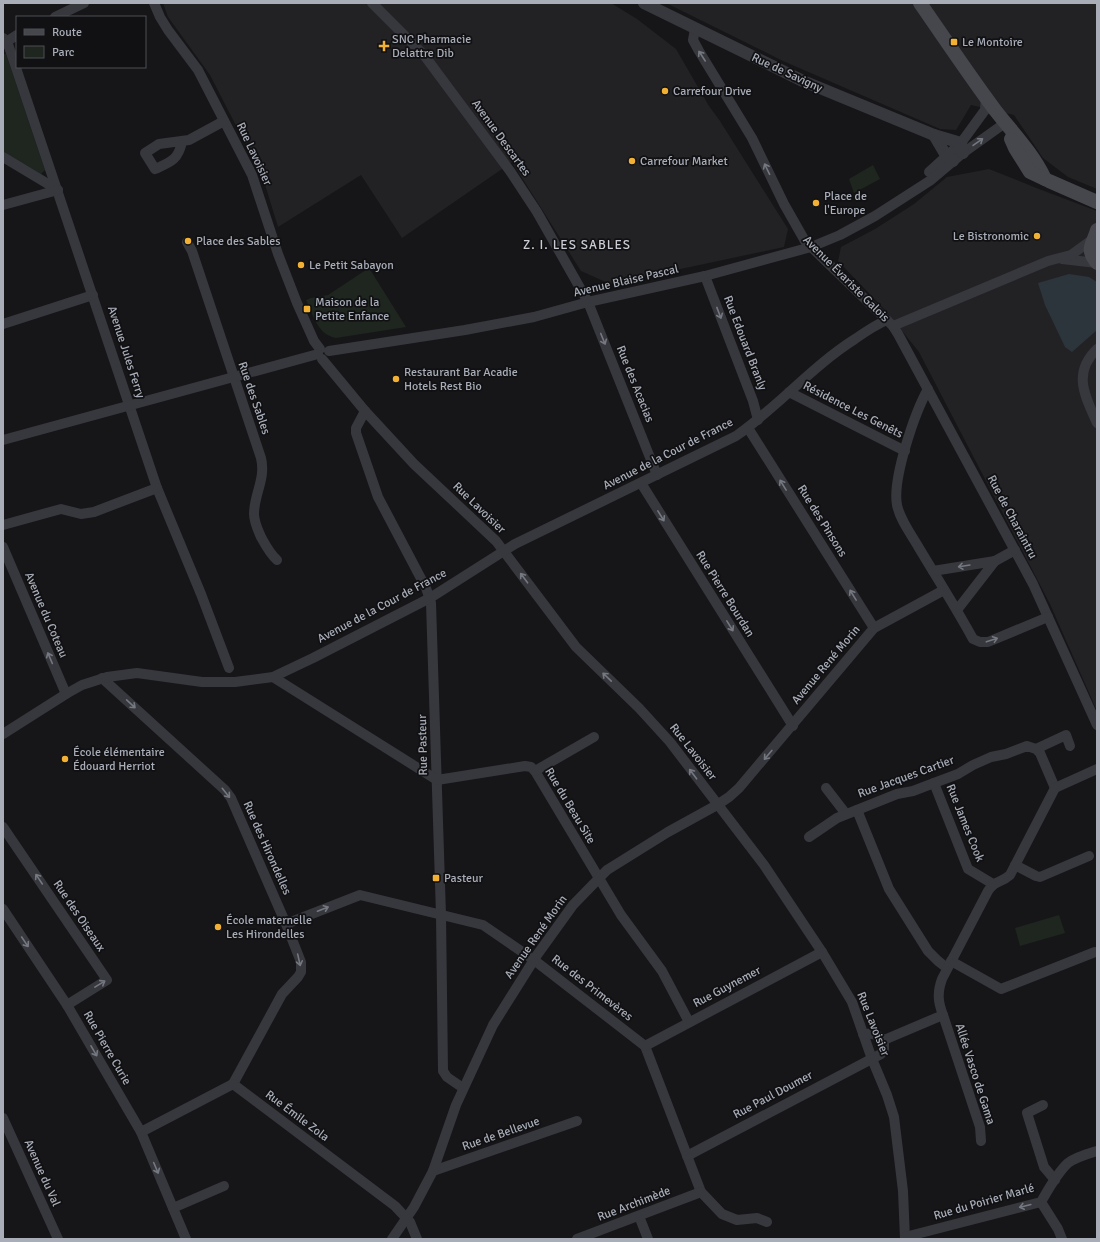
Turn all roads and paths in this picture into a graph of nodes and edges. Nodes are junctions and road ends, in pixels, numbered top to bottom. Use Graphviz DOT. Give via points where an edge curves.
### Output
graph roads {
  1 [pos="84,3"];
  2 [pos="154,3"];
  3 [pos="372,3"];
  4 [pos="644,3"];
  5 [pos="920,3"];
  6 [pos="57,16"];
  7 [pos="695,29"];
  8 [pos="16,36"];
  9 [pos="4,41"];
  10 [pos="986,97"];
  11 [pos="980,116"];
  12 [pos="1002,119"];
  13 [pos="224,121"];
  14 [pos="934,135"];
  15 [pos="182,142"];
  16 [pos="962,148"];
  17 [pos="3,157"];
  18 [pos="950,159"];
  19 [pos="58,190"];
  20 [pos="1095,204"];
  21 [pos="3,205"];
  22 [pos="1095,235"];
  23 [pos="188,242"];
  24 [pos="811,247"];
  25 [pos="1062,258"];
  26 [pos="1097,263"];
  27 [pos="705,276"];
  28 [pos="93,295"];
  29 [pos="588,302"];
  30 [pos="890,323"];
  31 [pos="3,324"];
  32 [pos="1097,349"];
  33 [pos="322,353"];
  34 [pos="233,376"];
  35 [pos="928,389"];
  36 [pos="789,392"];
  37 [pos="129,405"];
  38 [pos="365,411"];
  39 [pos="758,420"];
  40 [pos="1097,423"];
  41 [pos="748,428"];
  42 [pos="3,440"];
  43 [pos="905,451"];
  44 [pos="657,475"];
  45 [pos="641,483"];
  46 [pos="157,488"];
  47 [pos="3,525"];
  48 [pos="3,547"];
  49 [pos="503,550"];
  50 [pos="1015,550"];
  51 [pos="277,560"];
  52 [pos="995,561"];
  53 [pos="933,571"];
  54 [pos="944,590"];
  55 [pos="430,598"];
  56 [pos="957,610"];
  57 [pos="1048,617"];
  58 [pos="874,628"];
  59 [pos="229,668"];
  60 [pos="273,676"];
  61 [pos="102,678"];
  62 [pos="66,694"];
  63 [pos="790,722"];
  64 [pos="1097,725"];
  65 [pos="3,734"];
  66 [pos="594,737"];
  67 [pos="1070,746"];
  68 [pos="1036,749"];
  69 [pos="1097,769"];
  70 [pos="535,771"];
  71 [pos="436,780"];
  72 [pos="934,783"];
  73 [pos="826,788"];
  74 [pos="1055,788"];
  75 [pos="717,805"];
  76 [pos="857,810"];
  77 [pos="846,814"];
  78 [pos="3,827"];
  79 [pos="809,837"];
  80 [pos="1089,856"];
  81 [pos="1015,865"];
  82 [pos="598,878"];
  83 [pos="993,884"];
  84 [pos="3,909"];
  85 [pos="441,915"];
  86 [pos="286,924"];
  87 [pos="822,952"];
  88 [pos="1095,952"];
  89 [pos="534,960"];
  90 [pos="949,964"];
  91 [pos="67,1005"];
  92 [pos="943,1015"];
  93 [pos="689,1022"];
  94 [pos="863,1034"];
  95 [pos="884,1040"];
  96 [pos="645,1046"];
  97 [pos="872,1059"];
  98 [pos="233,1084"];
  99 [pos="463,1088"];
  100 [pos="1043,1105"];
  101 [pos="3,1118"];
  102 [pos="577,1121"];
  103 [pos="141,1132"];
  104 [pos="982,1141"];
  105 [pos="1097,1151"];
  106 [pos="686,1156"];
  107 [pos="433,1171"];
  108 [pos="1055,1180"];
  109 [pos="224,1186"];
  110 [pos="701,1192"];
  111 [pos="1041,1202"];
  112 [pos="173,1208"];
  113 [pos="639,1216"];
  114 [pos="406,1218"];
  115 [pos="767,1222"];
  116 [pos="905,1238"];
  117 [pos="58,1239"];
  118 [pos="186,1239"];
  119 [pos="392,1239"];
  120 [pos="417,1239"];
  121 [pos="577,1239"];
  122 [pos="648,1239"];
  123 [pos="1062,1239"];
  1 -- 6 [label="street"];
  2 -- 13 [label="street, Rue Lavoisier" via="168,30 198,70"];
  3 -- 29 [label="street, Avenue Descartes" via="424,55 510,171"];
  4 -- 7 [label="street, Rue de Savigny"];
  5 -- 10 [label="main road"];
  7 -- 14 [label="street, Rue de Savigny" via="803,81"];
  24 -- 7 [label="street, Avenue Évariste Galois, one-way" via="784,204 752,138 696,46 693,40"];
  8 -- 9 [label="street"];
  9 -- 19 [label="street, Avenue Jules Ferry"];
  10 -- 11 [label="street, Avenue Blaise Pascal" via="985,110"];
  10 -- 12 [label="main road"];
  11 -- 12 [label="street" via="990,113"];
  11 -- 16 [label="street, Avenue Blaise Pascal"];
  16 -- 12 [label="street, Avenue Blaise Pascal, one-way"];
  12 -- 20 [label="main road" via="1028,150 1045,179"];
  13 -- 15 [label="street"];
  13 -- 33 [label="street, Rue Lavoisier" via="252,175 297,303"];
  14 -- 16 [label="street, Rue de Savigny"];
  14 -- 18 [label="street"];
  16 -- 18 [label="street, Avenue Blaise Pascal"];
  17 -- 19 [label="street"];
  18 -- 24 [label="street, Avenue Blaise Pascal" via="876,216"];
  19 -- 21 [label="street"];
  19 -- 28 [label="street, Avenue Jules Ferry"];
  22 -- 25 [label="street, Avenue Évariste Galois" via="1076,252"];
  22 -- 26 [label="main road, Avenue Évariste Galois" via="1091,243 1091,253"];
  23 -- 34 [label="street, Rue des Sables"];
  24 -- 27 [label="street, Avenue Blaise Pascal"];
  24 -- 30 [label="street, Avenue Évariste Galois"];
  25 -- 26 [label="street, Avenue Évariste Galois"];
  25 -- 30 [label="street, Avenue Évariste Galois" via="1048,261"];
  27 -- 29 [label="street, Avenue Blaise Pascal"];
  27 -- 39 [label="street, Rue Edouard Branly, one-way"];
  28 -- 31 [label="street"];
  28 -- 37 [label="street, Avenue Jules Ferry"];
  29 -- 33 [label="street, Avenue Blaise Pascal" via="465,330"];
  29 -- 44 [label="street, Rue des Acacias, one-way"];
  30 -- 35 [label="street, Rue de Charaintru"];
  30 -- 36 [label="street, Avenue de la Cour de France" via="877,324 837,350"];
  32 -- 40 [label="street" via="1085,366 1082,378 1084,392"];
  33 -- 34 [label="street, Avenue Blaise Pascal"];
  33 -- 38 [label="street, Rue Lavoisier"];
  34 -- 37 [label="street, Avenue Blaise Pascal"];
  34 -- 51 [label="street, Rue des Sables" via="263,467 255,506 255,523 270,554"];
  35 -- 43 [label="street, Résidence Les Genêts" via="916,414"];
  35 -- 50 [label="street, Rue de Charaintru"];
  36 -- 39 [label="street, Avenue de la Cour de France"];
  36 -- 43 [label="street, Résidence Les Genêts"];
  37 -- 42 [label="street, Avenue Blaise Pascal"];
  37 -- 46 [label="street, Avenue Jules Ferry"];
  38 -- 49 [label="street, Rue Lavoisier" via="414,464"];
  38 -- 55 [label="street, Rue Pasteur" via="356,433 378,497"];
  39 -- 41 [label="street, Avenue de la Cour de France"];
  41 -- 44 [label="street, Avenue de la Cour de France"];
  58 -- 41 [label="street, Rue des Pinsons, one-way"];
  43 -- 53 [label="street, Résidence Les Genêts" via="898,480 897,506"];
  44 -- 45 [label="street, Avenue de la Cour de France"];
  45 -- 49 [label="street, Avenue de la Cour de France"];
  45 -- 63 [label="street, Rue Pierre Bourdan, one-way"];
  46 -- 47 [label="street" via="94,512 81,514 60,509"];
  46 -- 59 [label="street, Avenue Jules Ferry"];
  62 -- 48 [label="street, Avenue du Coteau, one-way"];
  49 -- 55 [label="street, Avenue de la Cour de France"];
  75 -- 49 [label="street, Rue Lavoisier, one-way" via="670,742 576,647"];
  50 -- 52 [label="street"];
  50 -- 57 [label="street, Rue de Charaintru"];
  52 -- 53 [label="street, one-way"];
  52 -- 56 [label="street"];
  53 -- 54 [label="street, Résidence Les Genêts"];
  54 -- 56 [label="street, Résidence Les Genêts"];
  54 -- 58 [label="street, Avenue René Morin"];
  55 -- 60 [label="street, Avenue de la Cour de France"];
  55 -- 71 [label="street, Rue Pasteur" via="433,626"];
  56 -- 57 [label="street, Résidence Les Genêts, one-way" via="973,639 980,642 988,642"];
  57 -- 64 [label="street, Rue de Charaintru"];
  58 -- 63 [label="street, Avenue René Morin"];
  60 -- 61 [label="street, Avenue de la Cour de France" via="234,682 202,682 137,673"];
  60 -- 71 [label="street"];
  61 -- 62 [label="street, Avenue de la Cour de France"];
  61 -- 86 [label="street, Rue des Hirondelles, one-way" via="228,794"];
  62 -- 65 [label="street, Avenue de la Cour de France"];
  63 -- 75 [label="street, Avenue René Morin, one-way" via="740,788"];
  66 -- 70 [label="street"];
  67 -- 68 [label="street" via="1066,735"];
  68 -- 72 [label="street, Rue Jacques Cartier" via="1027,746 991,757"];
  68 -- 74 [label="street"];
  69 -- 74 [label="street"];
  70 -- 71 [label="street, Rue du Beau Site" via="525,766"];
  70 -- 82 [label="street, Rue du Beau Site"];
  71 -- 85 [label="street, Rue Pasteur"];
  72 -- 76 [label="street, Rue Jacques Cartier"];
  72 -- 83 [label="street, Rue James Cook" via="968,870"];
  73 -- 77 [label="street"];
  74 -- 81 [label="street"];
  75 -- 82 [label="street, Avenue René Morin" via="607,870"];
  75 -- 87 [label="street, Rue Lavoisier" via="764,865"];
  76 -- 77 [label="street, Rue Jacques Cartier"];
  76 -- 90 [label="street, Rue Jacques Cartier" via="889,889 928,951 938,961"];
  77 -- 79 [label="street, Rue Jacques Cartier" via="829,822"];
  91 -- 78 [label="street, Rue des Oiseaux, one-way" via="107,980"];
  80 -- 81 [label="street" via="1040,877"];
  81 -- 83 [label="street" via="1004,881"];
  82 -- 89 [label="street, Avenue René Morin" via="573,905"];
  82 -- 93 [label="street, Rue du Beau Site" via="621,915 662,971"];
  83 -- 90 [label="street, Allée Vasco de Gama"];
  84 -- 91 [label="street, Rue Pierre Curie, one-way"];
  86 -- 85 [label="street, Rue des Primevères, one-way" via="360,895"];
  85 -- 89 [label="street, Rue des Primevères" via="483,925"];
  85 -- 99 [label="street, Rue Pasteur" via="444,1071 447,1078"];
  86 -- 98 [label="street, Rue des Hirondelles, one-way" via="301,962 300,972 282,994"];
  87 -- 93 [label="street, Rue Guynemer"];
  87 -- 94 [label="street, Rue Lavoisier" via="852,1002"];
  88 -- 90 [label="street, Rue Jacques Cartier" via="1001,989"];
  89 -- 96 [label="street, Rue des Primevères"];
  89 -- 99 [label="street, Avenue René Morin" via="493,1025"];
  90 -- 92 [label="street, Allée Vasco de Gama" via="938,995"];
  91 -- 103 [label="street, Rue Pierre Curie, one-way"];
  92 -- 95 [label="street"];
  92 -- 104 [label="street, Allée Vasco de Gama" via="980,1126"];
  93 -- 96 [label="street, Rue Guynemer"];
  94 -- 95 [label="street" via="879,1035"];
  94 -- 97 [label="street, Rue Lavoisier"];
  95 -- 97 [label="street" via="884,1049"];
  96 -- 106 [label="street"];
  97 -- 106 [label="street, Rue Paul Doumer"];
  97 -- 116 [label="street, Rue Lavoisier" via="894,1117 903,1190"];
  98 -- 103 [label="street"];
  98 -- 114 [label="street, Rue Émile Zola" via="395,1206"];
  99 -- 107 [label="street, Avenue René Morin"];
  100 -- 108 [label="street" via="1027,1113 1044,1167"];
  101 -- 117 [label="street, Avenue du Val"];
  102 -- 107 [label="street, Rue de Bellevue"];
  103 -- 112 [label="street, Rue Pierre Curie, one-way"];
  105 -- 108 [label="street, Rue du Poirier Marlé" via="1068,1163"];
  106 -- 110 [label="street"];
  107 -- 114 [label="street, Avenue René Morin"];
  108 -- 111 [label="street, Rue du Poirier Marlé"];
  109 -- 112 [label="street"];
  110 -- 113 [label="street, Rue Archimède"];
  110 -- 115 [label="street" via="722,1214 737,1220 757,1218"];
  111 -- 116 [label="street, Rue du Poirier Marlé, one-way"];
  111 -- 123 [label="street"];
  112 -- 118 [label="street, Rue Pierre Curie"];
  113 -- 121 [label="street, Rue Archimède"];
  113 -- 122 [label="street"];
  114 -- 119 [label="street, Avenue René Morin"];
  114 -- 120 [label="street, Rue Émile Zola"];
}
